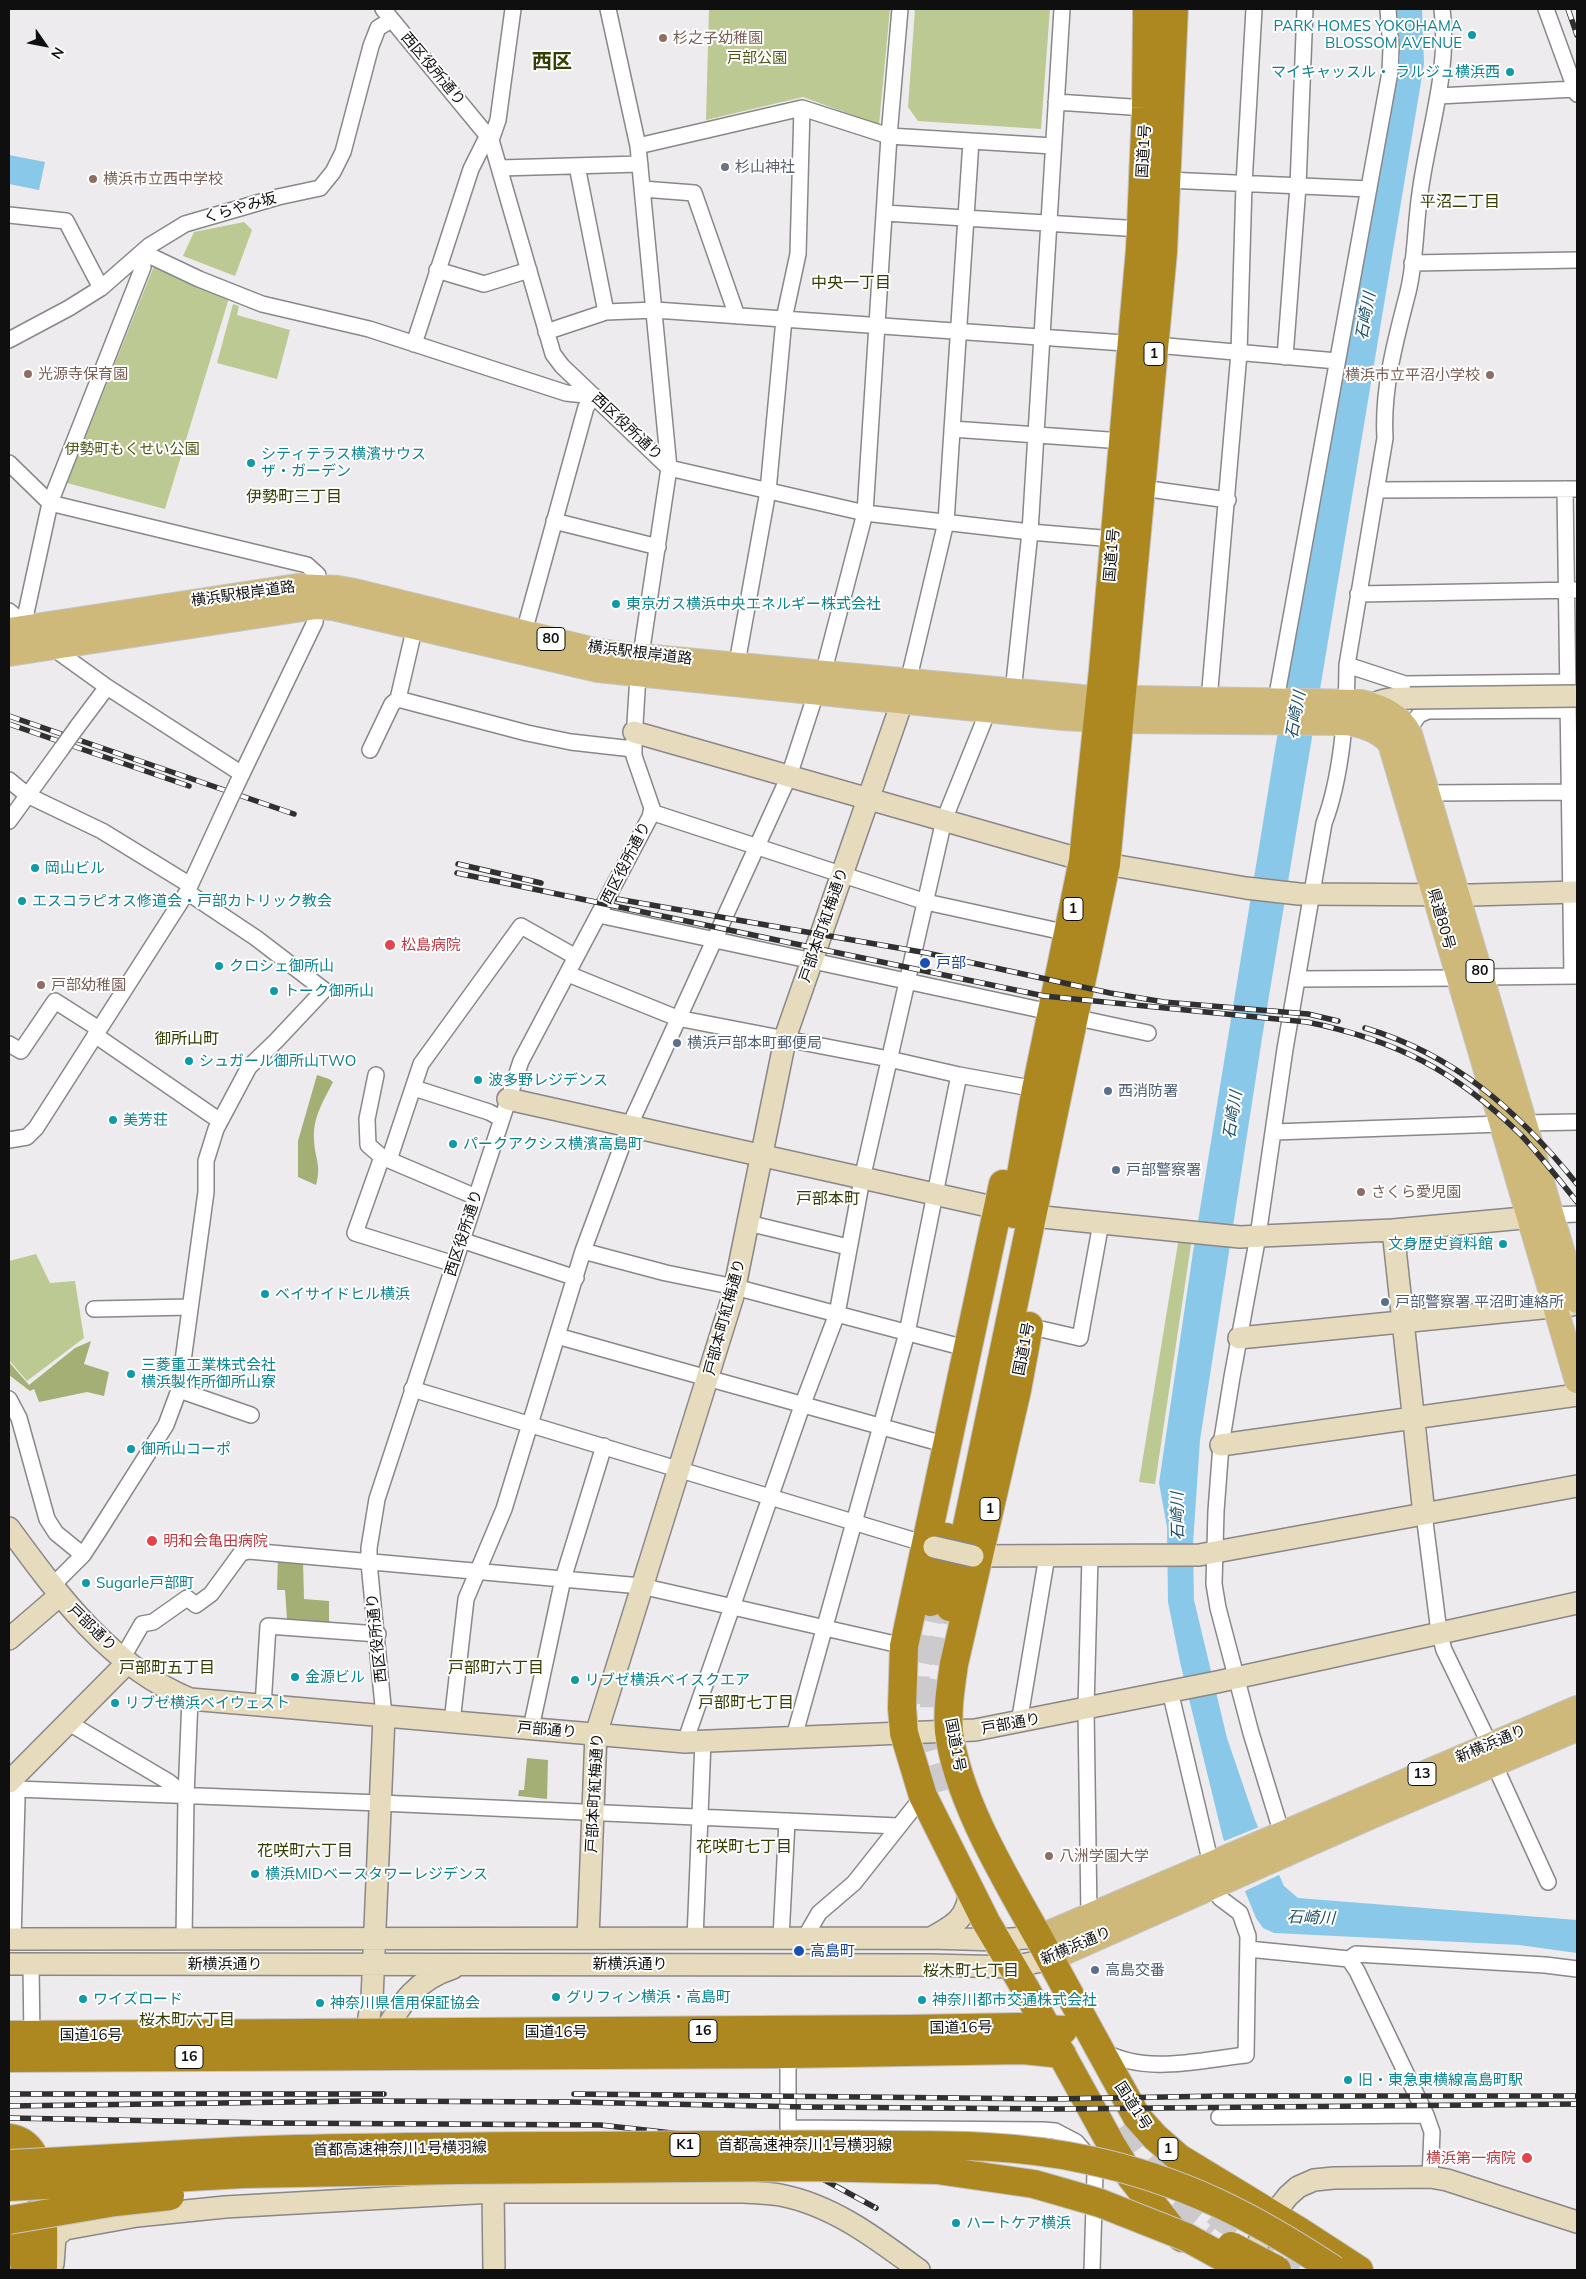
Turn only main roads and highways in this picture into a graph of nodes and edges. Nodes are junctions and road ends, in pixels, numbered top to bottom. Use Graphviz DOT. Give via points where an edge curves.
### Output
graph roads {
  1 [pos="1147,9"];
  2 [pos="1174,9"];
  3 [pos="1143,345"];
  4 [pos="318,597"];
  5 [pos="18,628"];
  6 [pos="9,654"];
  7 [pos="640,665"];
  8 [pos="820,684"];
  9 [pos="905,692"];
  10 [pos="1277,707"];
  11 [pos="1110,709"];
  12 [pos="1334,712"];
  13 [pos="1094,862"];
  14 [pos="1065,1023"];
  15 [pos="1024,1214"];
  16 [pos="1570,1304"];
  17 [pos="1577,1381"];
  18 [pos="940,1605"];
  19 [pos="1577,1708"];
  20 [pos="1577,1729"];
  21 [pos="1492,1755"];
  22 [pos="1220,1872"];
  23 [pos="1045,1948"];
  24 [pos="1047,2028"];
  25 [pos="370,2035"];
  26 [pos="20,2047"];
  27 [pos="1098,2048"];
  28 [pos="1008,2050"];
  29 [pos="1062,2054"];
  30 [pos="9,2138"];
  31 [pos="9,2148"];
  32 [pos="242,2151"];
  33 [pos="9,2164"];
  34 [pos="937,2170"];
  35 [pos="378,2172"];
  36 [pos="1130,2177"];
  37 [pos="9,2187"];
  38 [pos="9,2222"];
  39 [pos="25,2270"];
  40 [pos="43,2270"];
  41 [pos="1216,2270"];
  42 [pos="1245,2270"];
  43 [pos="1276,2270"];
  44 [pos="1334,2270"];
  45 [pos="1359,2270"];
  1 -- 3 [label="highway, 国道1号 / 1" via="1141,229"];
  2 -- 3 [label="highway, 国道1号 / 1" via="1167,180"];
  3 -- 11 [label="highway, 国道1号 / 1" via="1142,488"];
  3 -- 11 [label="highway, 国道1号 / 1" via="1123,441 1114,539"];
  4 -- 5 [label="main road, 横浜駅根岸道路 / 80" via="297,586"];
  4 -- 6 [label="main road, 横浜駅根岸道路 / 80"];
  4 -- 7 [label="main road, 横浜駅根岸道路 / 80" via="349,610 598,670"];
  4 -- 7 [label="main road, 横浜駅根岸道路 / 80" via="355,591 599,651"];
  7 -- 8 [label="main road, 横浜駅根岸道路 / 80"];
  7 -- 8 [label="main road, 横浜駅根岸道路 / 80" via="737,663"];
  8 -- 9 [label="main road, 横浜駅根岸道路 / 80"];
  9 -- 11 [label="main road, 横浜駅根岸道路 / 80" via="1013,692"];
  9 -- 11 [label="main road, 横浜駅根岸道路 / 80" via="988,710"];
  10 -- 11 [label="main road, 県道80号 / 80"];
  10 -- 11 [label="main road, 県道80号 / 80" via="1209,700"];
  10 -- 12 [label="main road, 県道80号 / 80"];
  11 -- 13 [label="highway, 国道1号 / 1"];
  12 -- 16 [label="main road, 県道80号 / 80" via="1384,736 1390,743 1528,1217"];
  12 -- 16 [label="main road, 県道80号 / 80" via="1371,704 1399,719 1408,730 1552,1215"];
  13 -- 14 [label="highway, 国道1号 / 1"];
  13 -- 14 [label="highway, 国道1号 / 1" via="1068,933"];
  14 -- 15 [label="highway, 国道1号 / 1" via="1035,1092"];
  14 -- 15 [label="highway, 国道1号 / 1" via="1070,1098"];
  15 -- 18 [label="highway, 国道1号 / 1" via="993,1322"];
  15 -- 23 [label="highway, 国道1号 / 1" via="1028,1326 1017,1390 976,1555 948,1707 954,1757 968,1800"];
  15 -- 24 [label="highway, 国道1号 / 1" via="968,1349 930,1545 904,1646 902,1708 904,1733 923,1796 997,1940"];
  16 -- 17 [label="main road, 県道80号 / 80"];
  19 -- 21 [label="main road, 新横浜通り / 13"];
  20 -- 21 [label="main road, 新横浜通り / 13"];
  21 -- 22 [label="main road, 新横浜通り / 13" via="1275,1845"];
  22 -- 23 [label="main road, 新横浜通り / 13"];
  22 -- 23 [label="main road, 新横浜通り / 13" via="1089,1916"];
  23 -- 27 [label="highway, 国道1号 / 1"];
  24 -- 25 [label="highway, 国道16号 / 16"];
  24 -- 27 [label="highway, 国道16号 / 16" via="1064,2031"];
  24 -- 29 [label="highway, 国道1号 / 1"];
  25 -- 26 [label="highway, 国道16号 / 16"];
  25 -- 28 [label="highway, 国道16号 / 16" via="788,2054"];
  27 -- 45 [label="highway, 国道1号 / 1" via="1137,2117 1155,2138 1179,2158"];
  28 -- 29 [label="highway, 国道16号 / 16"];
  28 -- 36 [label="highway" via="1038,2057 1054,2070 1101,2149"];
  29 -- 36 [label="highway, 国道1号 / 1"];
  30 -- 40 [label="highway" via="22,2142 35,2158 42,2208"];
  31 -- 32 [label="highway, bridge"];
  32 -- 33 [label="highway, 首都高速神奈川1号横羽線 / K1, bridge"];
  32 -- 44 [label="highway, 首都高速神奈川1号横羽線 / K1, bridge" via="812,2144 1011,2148 1092,2161 1183,2187 1252,2219"];
  34 -- 35 [label="highway, 首都高速神奈川1号横羽線 / K1, bridge" via="811,2167"];
  34 -- 42 [label="highway, 首都高速神奈川1号横羽線 / K1, bridge" via="1034,2184 1100,2203 1186,2237"];
  34 -- 43 [label="highway, bridge" via="1009,2173 1098,2192 1183,2223"];
  35 -- 37 [label="highway, 首都高速神奈川1号横羽線 / K1, bridge" via="243,2174"];
  35 -- 38 [label="highway, bridge" via="115,2202"];
  36 -- 41 [label="highway, 国道1号 / 1" via="1171,2228"];
  38 -- 39 [label="highway" via="21,2238"];
}
